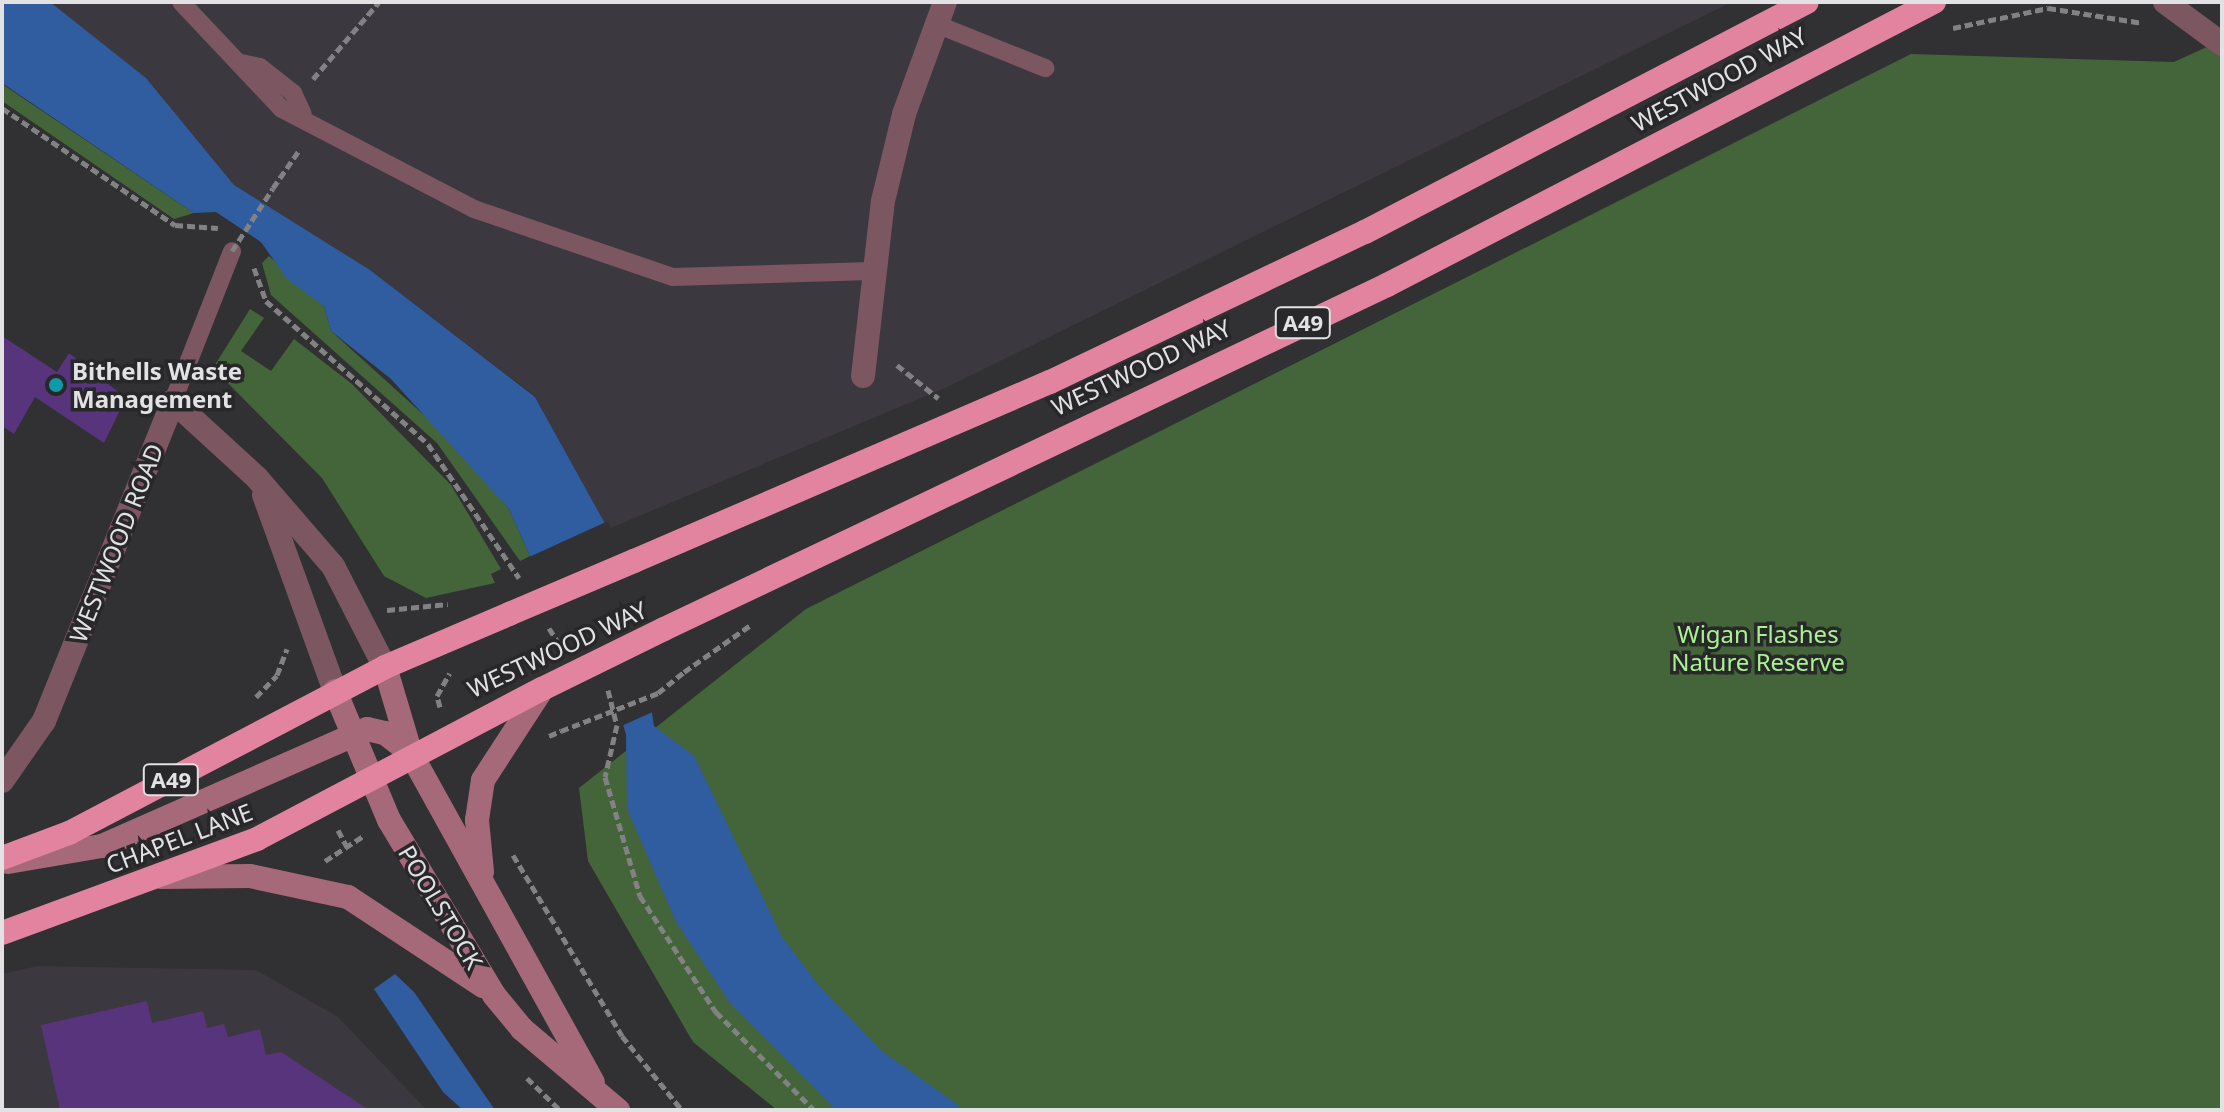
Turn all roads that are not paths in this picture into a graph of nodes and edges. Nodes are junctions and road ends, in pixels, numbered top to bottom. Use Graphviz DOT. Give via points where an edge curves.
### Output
graph roads {
  1 [pos="181,2"];
  2 [pos="1807,2"];
  3 [pos="1934,2"];
  4 [pos="2165,2"];
  5 [pos="941,13"];
  6 [pos="2222,44"];
  7 [pos="1045,68"];
  8 [pos="233,244"];
  9 [pos="872,271"];
  10 [pos="863,376"];
  11 [pos="173,401"];
  12 [pos="257,478"];
  13 [pos="385,667"];
  14 [pos="542,689"];
  15 [pos="335,691"];
  16 [pos="351,734"];
  17 [pos="411,754"];
  18 [pos="2,781"];
  19 [pos="370,781"];
  20 [pos="2,861"];
  21 [pos="161,877"];
  22 [pos="488,891"];
  23 [pos="2,933"];
  24 [pos="494,995"];
  25 [pos="596,1087"];
  26 [pos="618,1110"];
  1 -- 9 [label="lane" via="282,109 303,114 474,209 673,277"];
  2 -- 13 [label="highway, WESTWOOD WAY / A49, bridge" via="1336,246 1050,382"];
  3 -- 14 [label="highway, WESTWOOD WAY / A49, bridge" via="1387,285"];
  4 -- 6 [label="street"];
  5 -- 7 [label="lane"];
  5 -- 9 [label="street" via="904,114"];
  8 -- 11 [label="lane"];
  9 -- 10 [label="street"];
  11 -- 12 [label="street"];
  11 -- 18 [label="street, WESTWOOD ROAD" via="44,721"];
  12 -- 13 [label="street" via="333,566"];
  12 -- 15 [label="street"];
  13 -- 15 [label="highway, WESTWOOD WAY / A49"];
  13 -- 17 [label="main road, POOLSTOCK"];
  14 -- 17 [label="highway, WESTWOOD WAY / A49"];
  14 -- 22 [label="main road" via="483,780 478,848"];
  15 -- 16 [label="main road, POOLSTOCK"];
  15 -- 20 [label="highway, CHAPEL LANE / A49" via="69,833"];
  16 -- 17 [label="main road" via="385,733"];
  16 -- 19 [label="main road, POOLSTOCK"];
  16 -- 20 [label="main road" via="102,846"];
  17 -- 19 [label="highway, WESTWOOD WAY / A49"];
  17 -- 22 [label="main road, POOLSTOCK"];
  19 -- 21 [label="highway, CHAPEL LANE / A49"];
  19 -- 24 [label="main road, POOLSTOCK"];
  21 -- 23 [label="highway, CHAPEL LANE / A49"];
  21 -- 24 [label="main road" via="250,876 348,897"];
  22 -- 25 [label="main road, POOLSTOCK"];
  24 -- 25 [label="main road, POOLSTOCK" via="522,1029"];
  25 -- 26 [label="main road, POOLSTOCK"];
}
